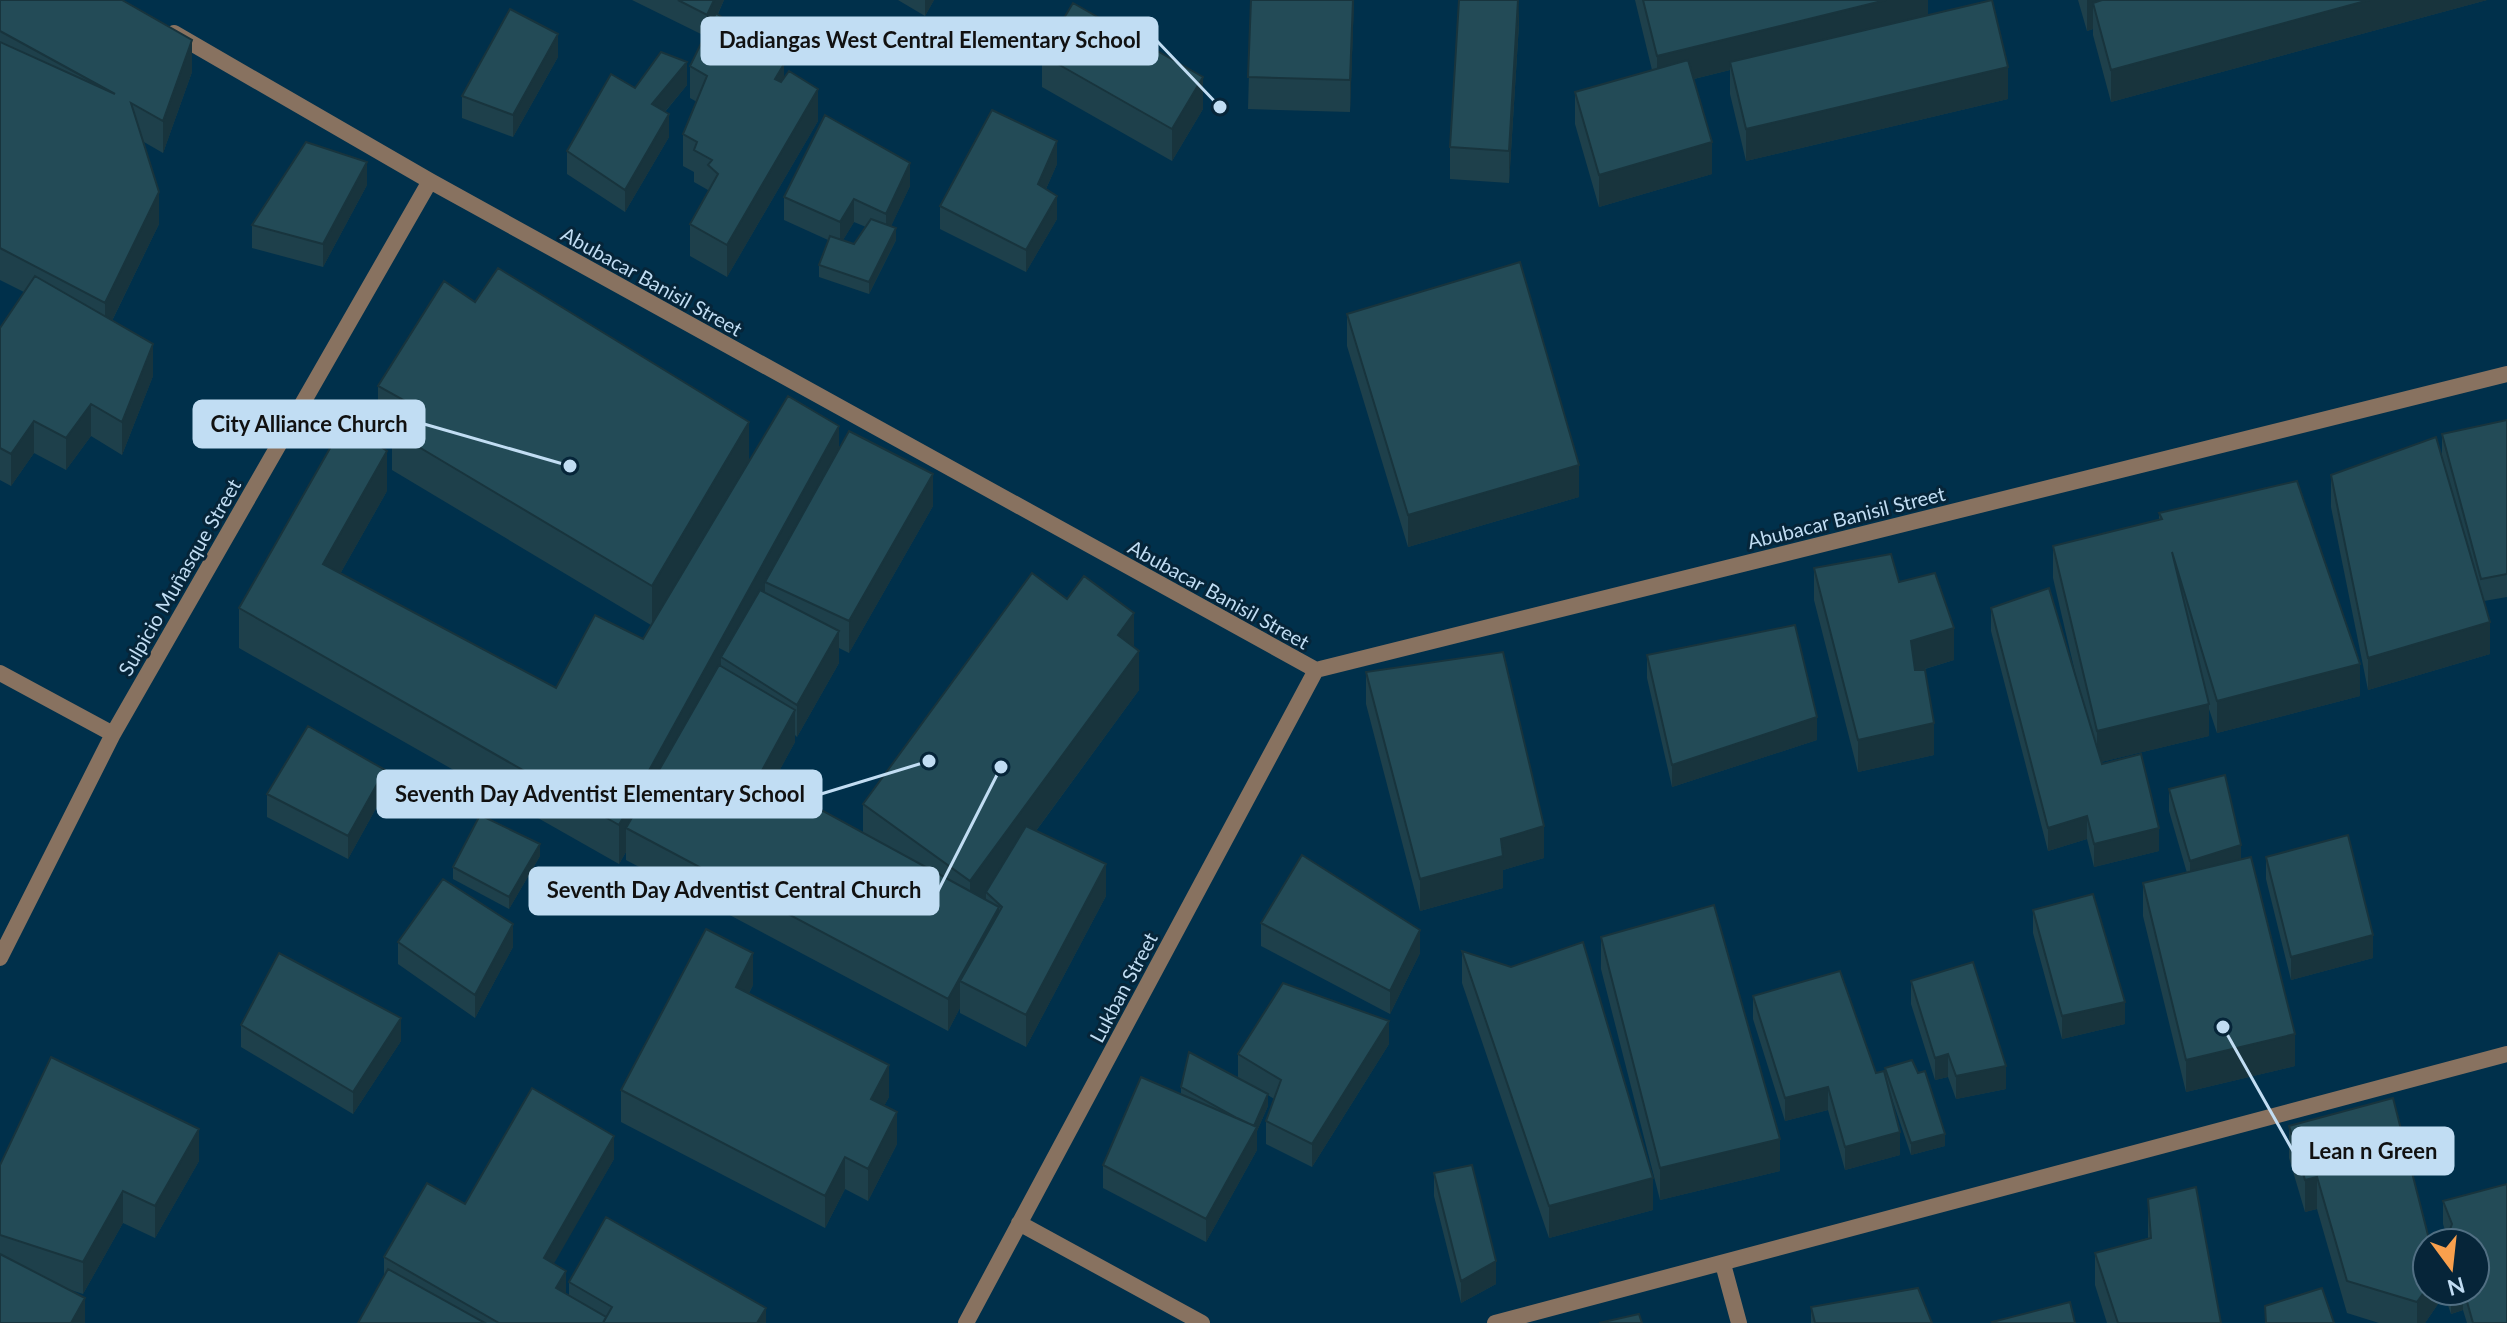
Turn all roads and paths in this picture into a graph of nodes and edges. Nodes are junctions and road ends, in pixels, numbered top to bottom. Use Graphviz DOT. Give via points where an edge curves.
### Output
graph roads {
  1 [pos="158,24"];
  2 [pos="430,181"];
  3 [pos="2507,374"];
  4 [pos="1316,670"];
  5 [pos="0,673"];
  6 [pos="113,734"];
  7 [pos="0,958"];
  8 [pos="2507,1054"];
  9 [pos="1019,1223"];
  10 [pos="1723,1264"];
  11 [pos="966,1323"];
  12 [pos="1202,1323"];
  13 [pos="1495,1323"];
  14 [pos="1739,1323"];
  1 -- 2 [label="street, Abubacar Banisil Street"];
  2 -- 4 [label="street, Abubacar Banisil Street"];
  2 -- 6 [label="street, Sulpicio Muñasque Street"];
  3 -- 4 [label="street, Abubacar Banisil Street"];
  4 -- 9 [label="street, Lukban Street"];
  5 -- 6 [label="street"];
  6 -- 7 [label="street, Sulpicio Muñasque Street"];
  8 -- 10 [label="street"];
  9 -- 11 [label="street, Lukban Street"];
  9 -- 12 [label="street"];
  10 -- 13 [label="street"];
  10 -- 14 [label="street"];
}
